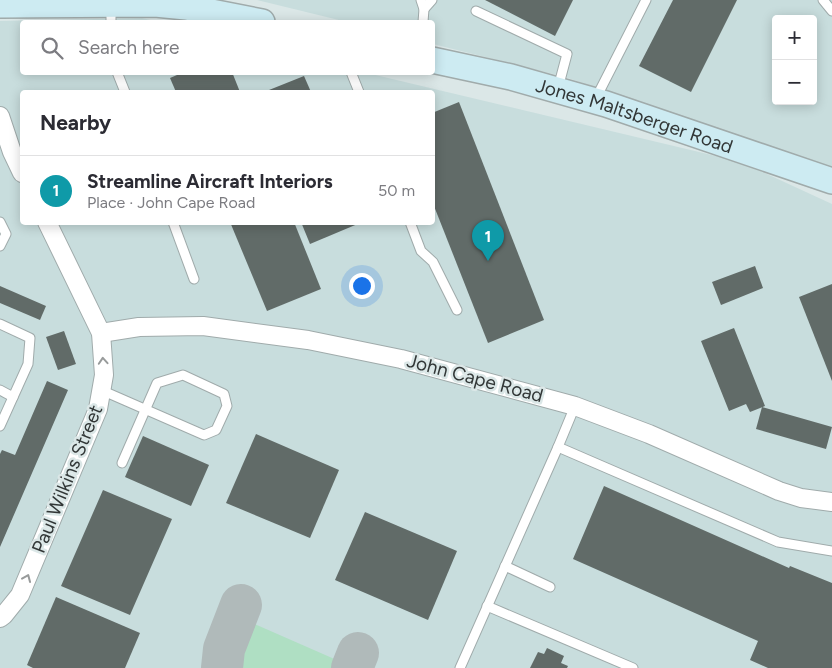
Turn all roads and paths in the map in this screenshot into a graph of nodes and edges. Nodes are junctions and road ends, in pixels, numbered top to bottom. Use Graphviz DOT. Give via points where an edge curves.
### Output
graph roads {
  1 [pos="432,0"];
  2 [pos="646,0"];
  3 [pos="823,0"];
  4 [pos="155,2"];
  5 [pos="423,4"];
  6 [pos="0,5"];
  7 [pos="476,11"];
  8 [pos="832,11"];
  9 [pos="111,13"];
  10 [pos="252,20"];
  11 [pos="423,20"];
  12 [pos="435,61"];
  13 [pos="118,75"];
  14 [pos="352,75"];
  15 [pos="124,90"];
  16 [pos="358,90"];
  17 [pos="557,90"];
  18 [pos="594,101"];
  19 [pos="0,116"];
  20 [pos="6,148"];
  21 [pos="20,170"];
  22 [pos="832,182"];
  23 [pos="0,222"];
  24 [pos="48,225"];
  25 [pos="174,225"];
  26 [pos="411,225"];
  27 [pos="0,246"];
  28 [pos="194,279"];
  29 [pos="457,310"];
  30 [pos="0,324"];
  31 [pos="101,334"];
  32 [pos="0,390"];
  33 [pos="101,390"];
  34 [pos="14,396"];
  35 [pos="575,406"];
  36 [pos="146,409"];
  37 [pos="0,426"];
  38 [pos="558,446"];
  39 [pos="122,462"];
  40 [pos="832,502"];
  41 [pos="832,551"];
  42 [pos="505,566"];
  43 [pos="550,587"];
  44 [pos="488,606"];
  45 [pos="0,618"];
  46 [pos="460,668"];
  47 [pos="633,668"];
  1 -- 5 [label="lane"];
  2 -- 18 [label="lane"];
  3 -- 8 [label="lane"];
  4 -- 9 [label="street"];
  4 -- 10 [label="street"];
  5 -- 11 [label="lane"];
  6 -- 9 [label="street"];
  7 -- 17 [label="lane" via="567,54"];
  12 -- 17 [label="street, Jones Maltsberger Road"];
  13 -- 15 [label="lane"];
  14 -- 16 [label="lane"];
  17 -- 18 [label="street, Jones Maltsberger Road"];
  18 -- 22 [label="street, Jones Maltsberger Road"];
  19 -- 20 [label="street"];
  20 -- 21 [label="street"];
  23 -- 27 [label="lane" via="6,234"];
  24 -- 31 [label="street, Paul Wilkins Street"];
  25 -- 28 [label="lane"];
  26 -- 29 [label="lane" via="421,252 433,262"];
  30 -- 34 [label="lane" via="30,338 28,364"];
  33 -- 31 [label="street, Paul Wilkins Street, one-way" via="104,375"];
  31 -- 35 [label="street, John Cape Road" via="139,327 203,326 308,340 401,359"];
  32 -- 34 [label="lane"];
  33 -- 36 [label="lane"];
  45 -- 33 [label="street, Paul Wilkins Street, one-way" via="20,594 98,409"];
  34 -- 37 [label="lane"];
  35 -- 38 [label="lane"];
  35 -- 40 [label="street, John Cape Road" via="649,434 779,491"];
  36 -- 36 [label="lane" via="204,435 216,430 228,406 224,394 184,375 157,383"];
  36 -- 39 [label="lane"];
  38 -- 41 [label="lane" via="778,542"];
  38 -- 42 [label="lane"];
  42 -- 43 [label="lane"];
  42 -- 44 [label="lane"];
  44 -- 46 [label="lane"];
  44 -- 47 [label="lane"];
}
